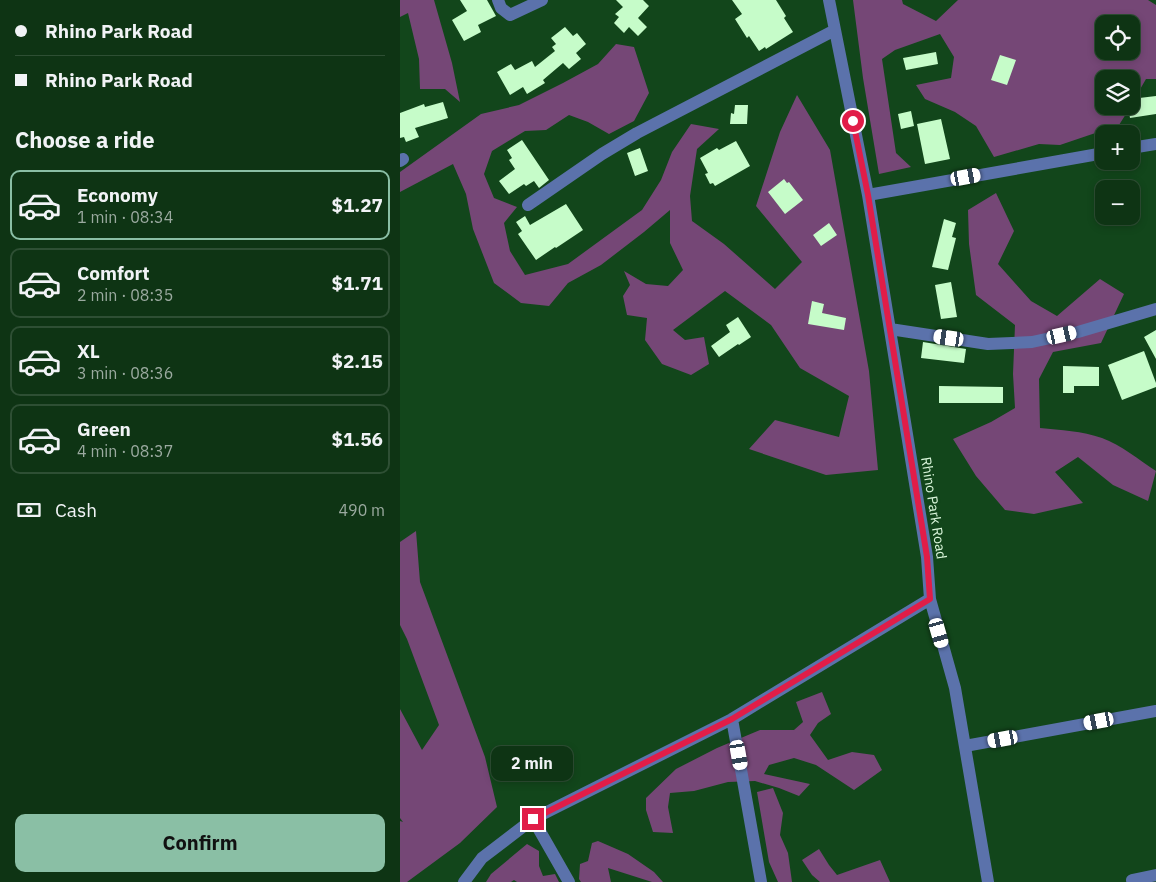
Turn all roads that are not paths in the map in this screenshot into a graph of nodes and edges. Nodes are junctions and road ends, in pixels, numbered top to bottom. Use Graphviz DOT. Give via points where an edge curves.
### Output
graph roads {
  1 [pos="498,0"];
  2 [pos="542,0"];
  3 [pos="829,0"];
  4 [pos="835,30"];
  5 [pos="1156,144"];
  6 [pos="1140,147"];
  7 [pos="1095,155"];
  8 [pos="868,195"];
  9 [pos="528,205"];
  10 [pos="1156,309"];
  11 [pos="890,329"];
  12 [pos="930,599"];
  13 [pos="1156,710"];
  14 [pos="732,719"];
  15 [pos="965,746"];
  16 [pos="533,819"];
  17 [pos="1156,876"];
  18 [pos="1132,880"];
  19 [pos="464,882"];
  20 [pos="569,882"];
  21 [pos="761,882"];
  22 [pos="988,882"];
  1 -- 2 [label="street" via="510,16"];
  3 -- 4 [label="street, Rhino Park Road"];
  4 -- 8 [label="street, Rhino Park Road"];
  4 -- 9 [label="street" via="637,133"];
  5 -- 6 [label="street"];
  7 -- 8 [label="street"];
  8 -- 11 [label="street, Rhino Park Road"];
  10 -- 11 [label="street" via="1032,342 988,344"];
  11 -- 12 [label="street, Rhino Park Road" via="927,557"];
  12 -- 14 [label="street"];
  12 -- 15 [label="street, Rhino Park Road" via="955,688"];
  13 -- 15 [label="street"];
  14 -- 16 [label="street"];
  14 -- 21 [label="street"];
  15 -- 22 [label="street, Rhino Park Road"];
  16 -- 19 [label="street" via="482,858"];
  16 -- 20 [label="street"];
  17 -- 18 [label="street"];
}
